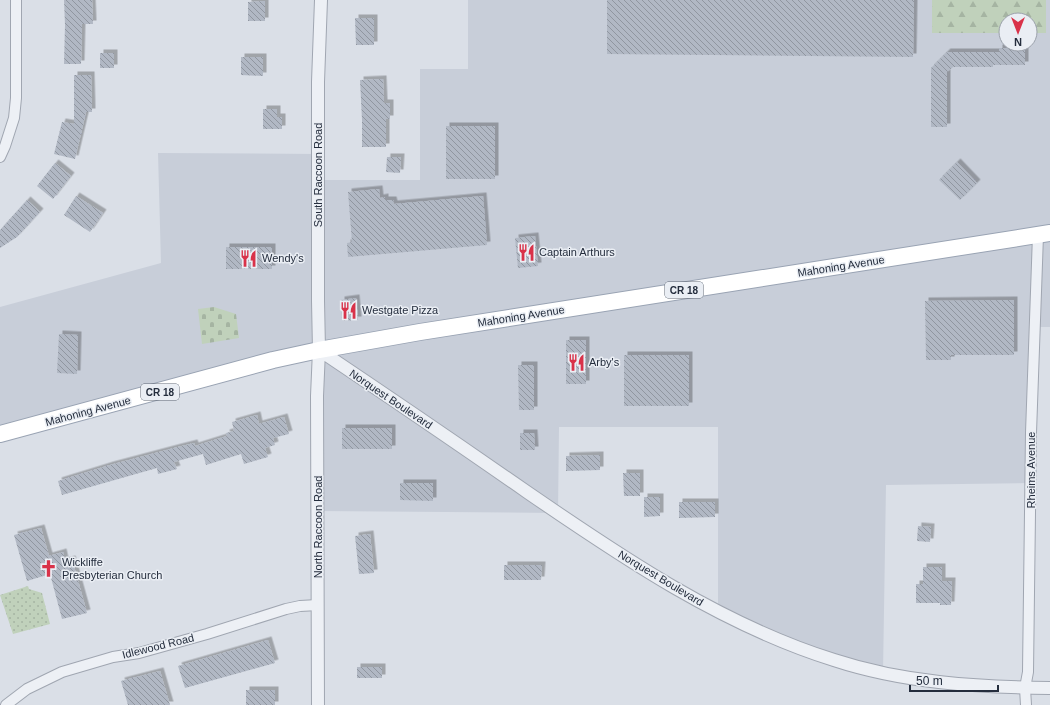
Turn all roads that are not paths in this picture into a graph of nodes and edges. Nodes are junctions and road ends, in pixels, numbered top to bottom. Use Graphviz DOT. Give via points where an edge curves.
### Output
graph roads {
  1 [pos="16,0"];
  2 [pos="321,0"];
  3 [pos="0,157"];
  4 [pos="1044,234"];
  5 [pos="319,350"];
  6 [pos="0,434"];
  7 [pos="318,605"];
  8 [pos="1026,688"];
  9 [pos="1050,688"];
  10 [pos="6,705"];
  11 [pos="318,705"];
  12 [pos="1026,705"];
  1 -- 3 [label="street" via="14,118"];
  2 -- 5 [label="street, South Raccoon Road" via="318,89"];
  4 -- 5 [label="main road, Mahoning Avenue / CR 18" via="401,334"];
  4 -- 8 [label="street, Rheims Avenue" via="1031,432"];
  5 -- 6 [label="main road, Mahoning Avenue / CR 18" via="273,360"];
  5 -- 7 [label="street, North Raccoon Road"];
  5 -- 8 [label="street, Norquest Boulevard" via="576,525 659,578 750,628 791,646 883,673 937,682"];
  7 -- 10 [label="street, Idlewood Road" via="300,606 139,653 62,672 28,688"];
  7 -- 11 [label="street, North Raccoon Road"];
  8 -- 9 [label="street, Norquest Boulevard"];
  8 -- 12 [label="street, Rheims Avenue"];
}
